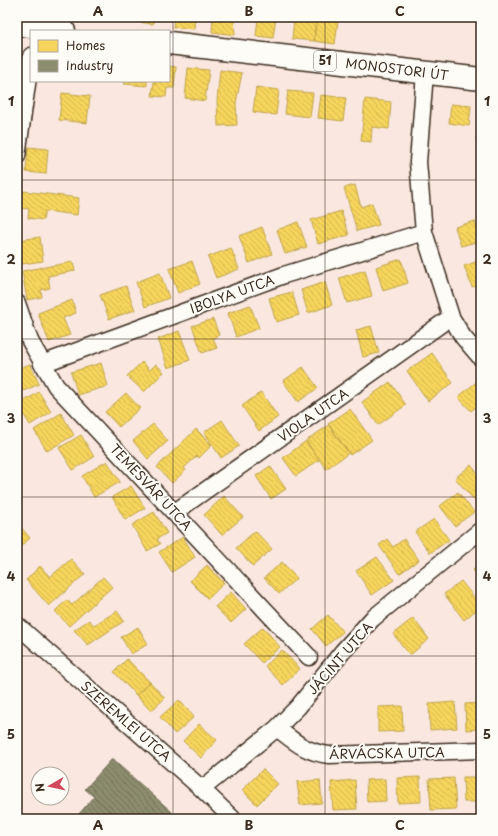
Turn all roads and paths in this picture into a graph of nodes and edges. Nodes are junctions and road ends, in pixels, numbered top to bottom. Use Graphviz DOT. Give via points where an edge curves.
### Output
graph roads {
  1 [pos="28,27"];
  2 [pos="55,30"];
  3 [pos="170,43"];
  4 [pos="30,63"];
  5 [pos="425,73"];
  6 [pos="481,79"];
  7 [pos="17,156"];
  8 [pos="424,232"];
  9 [pos="17,303"];
  10 [pos="451,317"];
  11 [pos="481,358"];
  12 [pos="42,364"];
  13 [pos="175,512"];
  14 [pos="481,530"];
  15 [pos="17,625"];
  16 [pos="309,657"];
  17 [pos="277,728"];
  18 [pos="481,750"];
  19 [pos="202,789"];
  20 [pos="233,819"];
  1 -- 2 [label="main road"];
  3 -- 5 [label="main road, MONOSTORI ÚT / 51"];
  4 -- 7 [label="street"];
  5 -- 6 [label="main road, MONOSTORI ÚT / 51"];
  5 -- 8 [label="street" via="418,162"];
  8 -- 10 [label="street"];
  8 -- 12 [label="street, IBOLYA UTCA" via="284,275"];
  9 -- 12 [label="street, TEMESVÁR UTCA" via="30,340"];
  10 -- 11 [label="street"];
  10 -- 13 [label="street, VIOLA UTCA"];
  12 -- 13 [label="street, TEMESVÁR UTCA" via="56,386"];
  13 -- 16 [label="street, TEMESVÁR UTCA"];
  14 -- 17 [label="street, JÁCINT UTCA" via="372,620"];
  15 -- 19 [label="street, SZEREMLEI UTCA"];
  17 -- 18 [label="street, ÁRVÁCSKA UTCA" via="300,747 324,754"];
  17 -- 19 [label="street, JÁCINT UTCA"];
  19 -- 20 [label="street, SZEREMLEI UTCA"];
}
